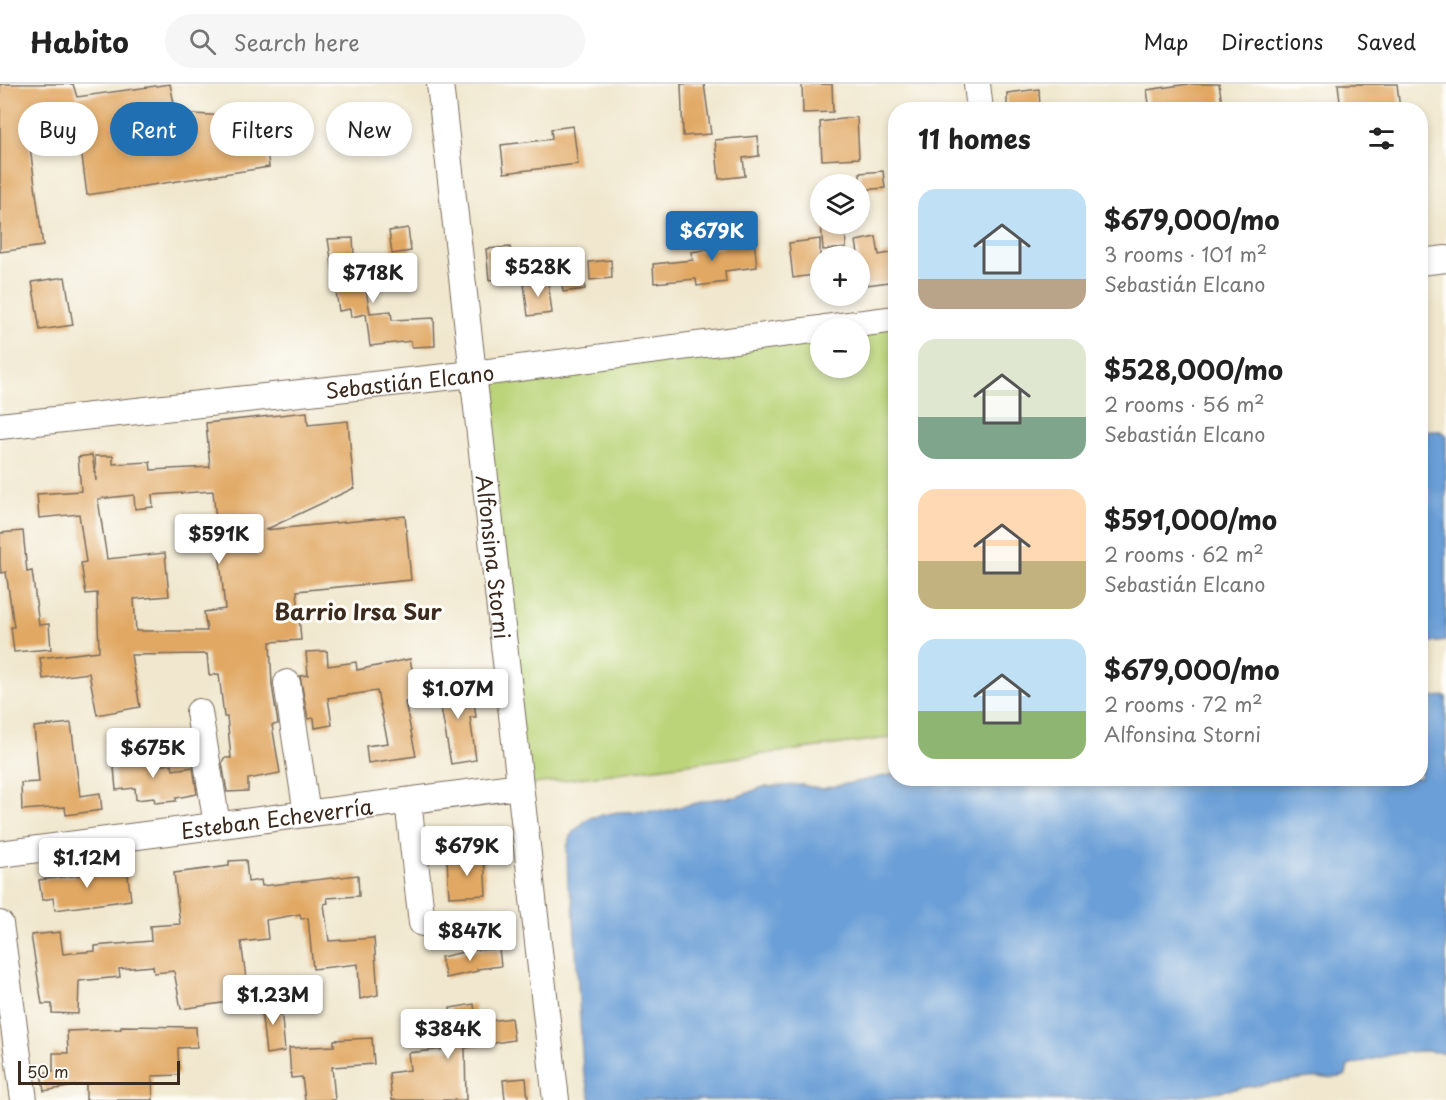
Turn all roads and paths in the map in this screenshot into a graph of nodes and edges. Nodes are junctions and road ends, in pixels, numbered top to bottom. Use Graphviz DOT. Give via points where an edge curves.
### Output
graph roads {
  1 [pos="440,84"];
  2 [pos="977,84"];
  3 [pos="979,102"];
  4 [pos="1446,259"];
  5 [pos="1428,261"];
  6 [pos="888,320"];
  7 [pos="870,322"];
  8 [pos="810,330"];
  9 [pos="473,374"];
  10 [pos="0,426"];
  11 [pos="287,684"];
  12 [pos="199,712"];
  13 [pos="519,786"];
  14 [pos="408,801"];
  15 [pos="308,814"];
  16 [pos="217,825"];
  17 [pos="0,854"];
  18 [pos="422,923"];
  19 [pos="0,924"];
  20 [pos="24,1100"];
  21 [pos="556,1100"];
  1 -- 9 [label="street, Alfonsina Storni"];
  2 -- 3 [label="street"];
  4 -- 5 [label="street"];
  6 -- 7 [label="street"];
  8 -- 9 [label="street, Sebastián Elcano"];
  9 -- 10 [label="street, Sebastián Elcano"];
  9 -- 13 [label="street, Alfonsina Storni"];
  11 -- 15 [label="street"];
  12 -- 16 [label="street"];
  13 -- 14 [label="street, Esteban Echeverría"];
  13 -- 21 [label="street, Alfonsina Storni"];
  14 -- 15 [label="street, Esteban Echeverría"];
  14 -- 18 [label="street"];
  15 -- 16 [label="street, Esteban Echeverría"];
  16 -- 17 [label="street, Esteban Echeverría"];
  19 -- 20 [label="street"];
}
